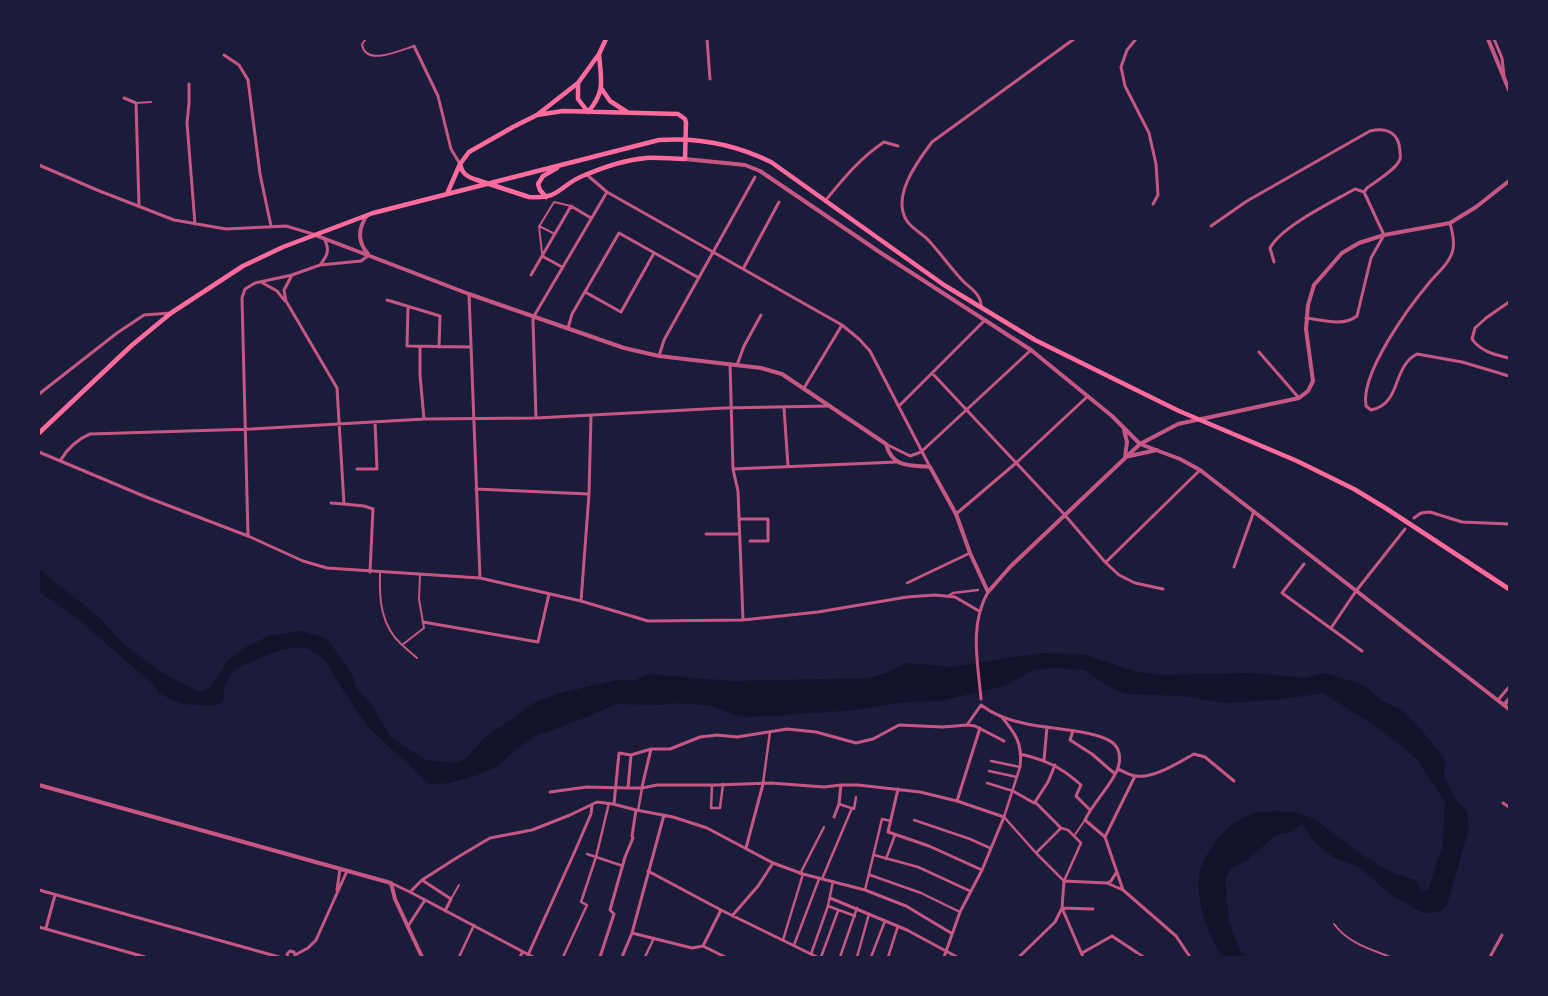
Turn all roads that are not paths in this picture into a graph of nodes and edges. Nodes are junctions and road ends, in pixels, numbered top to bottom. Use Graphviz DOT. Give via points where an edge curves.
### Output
graph roads {
  1 [pos="366,39"];
  2 [pos="606,39"];
  3 [pos="707,39"];
  4 [pos="1074,39"];
  5 [pos="1136,39"];
  6 [pos="1488,39"];
  7 [pos="1494,39"];
  8 [pos="414,46"];
  9 [pos="599,54"];
  10 [pos="224,55"];
  11 [pos="710,79"];
  12 [pos="1505,80"];
  13 [pos="578,83"];
  14 [pos="189,84"];
  15 [pos="602,88"];
  16 [pos="1509,90"];
  17 [pos="124,98"];
  18 [pos="151,102"];
  19 [pos="136,103"];
  20 [pos="588,112"];
  21 [pos="628,113"];
  22 [pos="537,115"];
  23 [pos="898,146"];
  24 [pos="685,156"];
  25 [pos="460,164"];
  26 [pos="39,165"];
  27 [pos="562,165"];
  28 [pos="586,174"];
  29 [pos="755,177"];
  30 [pos="1509,181"];
  31 [pos="488,183"];
  32 [pos="607,192"];
  33 [pos="1364,192"];
  34 [pos="447,194"];
  35 [pos="546,197"];
  36 [pos="825,201"];
  37 [pos="779,202"];
  38 [pos="1153,204"];
  39 [pos="138,206"];
  40 [pos="571,206"];
  41 [pos="368,214"];
  42 [pos="591,218"];
  43 [pos="1450,223"];
  44 [pos="195,224"];
  45 [pos="271,226"];
  46 [pos="539,226"];
  47 [pos="1211,226"];
  48 [pos="313,234"];
  49 [pos="555,234"];
  50 [pos="1384,235"];
  51 [pos="324,238"];
  52 [pos="713,252"];
  53 [pos="654,253"];
  54 [pos="369,256"];
  55 [pos="542,256"];
  56 [pos="1274,262"];
  57 [pos="320,265"];
  58 [pos="562,267"];
  59 [pos="743,269"];
  60 [pos="292,274"];
  61 [pos="531,275"];
  62 [pos="699,278"];
  63 [pos="260,282"];
  64 [pos="585,292"];
  65 [pos="469,294"];
  66 [pos="388,300"];
  67 [pos="286,301"];
  68 [pos="1509,302"];
  69 [pos="408,307"];
  70 [pos="980,308"];
  71 [pos="171,313"];
  72 [pos="761,315"];
  73 [pos="534,316"];
  74 [pos="1306,318"];
  75 [pos="985,320"];
  76 [pos="842,326"];
  77 [pos="568,328"];
  78 [pos="420,347"];
  79 [pos="440,347"];
  80 [pos="471,347"];
  81 [pos="1031,350"];
  82 [pos="1260,352"];
  83 [pos="660,356"];
  84 [pos="1509,358"];
  85 [pos="730,364"];
  86 [pos="737,364"];
  87 [pos="932,373"];
  88 [pos="1509,376"];
  89 [pos="804,388"];
  90 [pos="39,394"];
  91 [pos="1088,396"];
  92 [pos="1300,398"];
  93 [pos="831,406"];
  94 [pos="899,407"];
  95 [pos="732,408"];
  96 [pos="784,408"];
  97 [pos="967,410"];
  98 [pos="591,416"];
  99 [pos="474,418"];
  100 [pos="536,418"];
  101 [pos="424,420"];
  102 [pos="375,422"];
  103 [pos="340,424"];
  104 [pos="1124,428"];
  105 [pos="245,429"];
  106 [pos="39,433"];
  107 [pos="886,444"];
  108 [pos="1140,444"];
  109 [pos="1157,450"];
  110 [pos="39,452"];
  111 [pos="921,452"];
  112 [pos="1125,457"];
  113 [pos="60,460"];
  114 [pos="897,462"];
  115 [pos="1016,463"];
  116 [pos="788,466"];
  117 [pos="930,467"];
  118 [pos="734,468"];
  119 [pos="357,469"];
  120 [pos="1200,470"];
  121 [pos="476,489"];
  122 [pos="589,494"];
  123 [pos="331,503"];
  124 [pos="344,504"];
  125 [pos="1254,511"];
  126 [pos="956,514"];
  127 [pos="1064,514"];
  128 [pos="1414,518"];
  129 [pos="739,519"];
  130 [pos="1509,524"];
  131 [pos="1405,529"];
  132 [pos="706,534"];
  133 [pos="739,534"];
  134 [pos="248,536"];
  135 [pos="750,541"];
  136 [pos="970,553"];
  137 [pos="1106,562"];
  138 [pos="1304,564"];
  139 [pos="1234,567"];
  140 [pos="370,572"];
  141 [pos="380,573"];
  142 [pos="420,575"];
  143 [pos="480,578"];
  144 [pos="907,583"];
  145 [pos="1163,589"];
  146 [pos="1509,589"];
  147 [pos="978,590"];
  148 [pos="1356,591"];
  149 [pos="988,592"];
  150 [pos="549,594"];
  151 [pos="948,596"];
  152 [pos="581,601"];
  153 [pos="979,610"];
  154 [pos="743,620"];
  155 [pos="423,622"];
  156 [pos="1331,628"];
  157 [pos="402,645"];
  158 [pos="1362,651"];
  159 [pos="417,658"];
  160 [pos="1509,687"];
  161 [pos="981,699"];
  162 [pos="1509,699"];
  163 [pos="1498,700"];
  164 [pos="1504,705"];
  165 [pos="1509,709"];
  166 [pos="1000,716"];
  167 [pos="967,725"];
  168 [pos="980,728"];
  169 [pos="1047,728"];
  170 [pos="1073,731"];
  171 [pos="770,732"];
  172 [pos="1004,741"];
  173 [pos="651,749"];
  174 [pos="1020,754"];
  175 [pos="631,755"];
  176 [pos="1044,760"];
  177 [pos="991,761"];
  178 [pos="1055,765"];
  179 [pos="1020,767"];
  180 [pos="1118,769"];
  181 [pos="989,771"];
  182 [pos="1115,774"];
  183 [pos="1135,776"];
  184 [pos="1017,777"];
  185 [pos="1234,781"];
  186 [pos="987,783"];
  187 [pos="723,784"];
  188 [pos="763,784"];
  189 [pos="39,785"];
  190 [pos="712,785"];
  191 [pos="841,785"];
  192 [pos="616,787"];
  193 [pos="628,788"];
  194 [pos="642,788"];
  195 [pos="898,789"];
  196 [pos="1014,791"];
  197 [pos="550,792"];
  198 [pos="856,797"];
  199 [pos="957,801"];
  200 [pos="1035,802"];
  201 [pos="609,803"];
  202 [pos="1503,803"];
  203 [pos="614,804"];
  204 [pos="839,804"];
  205 [pos="592,805"];
  206 [pos="1509,806"];
  207 [pos="852,808"];
  208 [pos="637,810"];
  209 [pos="1090,810"];
  210 [pos="664,815"];
  211 [pos="829,817"];
  212 [pos="834,817"];
  213 [pos="1004,817"];
  214 [pos="914,820"];
  215 [pos="1085,820"];
  216 [pos="891,821"];
  217 [pos="824,827"];
  218 [pos="1061,828"];
  219 [pos="895,834"];
  220 [pos="1074,836"];
  221 [pos="1106,837"];
  222 [pos="746,848"];
  223 [pos="990,848"];
  224 [pos="1036,853"];
  225 [pos="587,854"];
  226 [pos="874,855"];
  227 [pos="596,857"];
  228 [pos="886,859"];
  229 [pos="773,864"];
  230 [pos="623,866"];
  231 [pos="340,868"];
  232 [pos="347,870"];
  233 [pos="982,870"];
  234 [pos="648,871"];
  235 [pos="1116,872"];
  236 [pos="801,874"];
  237 [pos="870,875"];
  238 [pos="820,879"];
  239 [pos="422,880"];
  240 [pos="1064,881"];
  241 [pos="833,882"];
  242 [pos="391,883"];
  243 [pos="1107,883"];
  244 [pos="459,885"];
  245 [pos="39,890"];
  246 [pos="865,890"];
  247 [pos="1123,890"];
  248 [pos="970,891"];
  249 [pos="410,892"];
  250 [pos="336,893"];
  251 [pos="55,895"];
  252 [pos="830,898"];
  253 [pos="451,899"];
  254 [pos="425,900"];
  255 [pos="828,906"];
  256 [pos="857,908"];
  257 [pos="1062,908"];
  258 [pos="1093,909"];
  259 [pos="721,910"];
  260 [pos="445,911"];
  261 [pos="838,911"];
  262 [pos="960,912"];
  263 [pos="870,914"];
  264 [pos="732,916"];
  265 [pos="855,916"];
  266 [pos="885,921"];
  267 [pos="1334,924"];
  268 [pos="474,925"];
  269 [pos="39,926"];
  270 [pos="408,926"];
  271 [pos="898,926"];
  272 [pos="46,928"];
  273 [pos="632,933"];
  274 [pos="951,933"];
  275 [pos="1502,935"];
  276 [pos="654,938"];
  277 [pos="782,940"];
  278 [pos="794,945"];
  279 [pos="703,946"];
  280 [pos="946,952"];
  281 [pos="1136,952"];
  282 [pos="522,953"];
  283 [pos="809,953"];
  284 [pos="295,955"];
  285 [pos="1082,955"];
  286 [pos="531,956"];
  287 [pos="718,956"];
  288 [pos="1187,956"];
  289 [pos="145,957"];
  290 [pos="279,957"];
  291 [pos="284,957"];
  292 [pos="288,957"];
  293 [pos="422,957"];
  294 [pos="459,957"];
  295 [pos="520,957"];
  296 [pos="564,957"];
  297 [pos="600,957"];
  298 [pos="622,957"];
  299 [pos="645,957"];
  300 [pos="725,957"];
  301 [pos="806,957"];
  302 [pos="817,957"];
  303 [pos="821,957"];
  304 [pos="840,957"];
  305 [pos="857,957"];
  306 [pos="872,957"];
  307 [pos="888,957"];
  308 [pos="944,957"];
  309 [pos="957,957"];
  310 [pos="1018,957"];
  311 [pos="1144,957"];
  312 [pos="1390,957"];
  313 [pos="1490,957"];
  1 -- 8 [label="lane" via="363,48 372,55 382,56"];
  2 -- 9 [label="main road"];
  3 -- 11 [label="street"];
  4 -- 70 [label="street" via="932,142 902,195 907,221 929,240 979,297"];
  5 -- 38 [label="street" via="1127,50 1121,67 1125,86 1149,133 1158,195"];
  6 -- 12 [label="street"];
  7 -- 12 [label="street" via="1502,58"];
  8 -- 25 [label="street" via="438,96 451,149"];
  9 -- 13 [label="main road"];
  9 -- 15 [label="main road"];
  10 -- 45 [label="street" via="239,65 248,80 260,174"];
  12 -- 16 [label="street"];
  13 -- 20 [label="main road" via="578,99"];
  13 -- 22 [label="main road"];
  14 -- 44 [label="street" via="187,123"];
  15 -- 20 [label="main road"];
  15 -- 21 [label="main road" via="610,102"];
  17 -- 19 [label="street"];
  18 -- 19 [label="lane"];
  19 -- 39 [label="street"];
  20 -- 21 [label="main road"];
  20 -- 22 [label="main road"];
  21 -- 24 [label="main road" via="678,114 685,118"];
  22 -- 25 [label="main road" via="470,152"];
  23 -- 36 [label="street" via="884,142 872,150 848,172"];
  24 -- 28 [label="main road" via="628,161"];
  24 -- 75 [label="street" via="745,165 760,171"];
  25 -- 31 [label="main road" via="466,176"];
  25 -- 34 [label="main road"];
  26 -- 39 [label="street"];
  27 -- 31 [label="main road"];
  27 -- 35 [label="main road" via="543,176 538,184"];
  27 -- 36 [label="main road" via="659,140 679,138 719,142 771,162"];
  28 -- 32 [label="street"];
  28 -- 35 [label="main road"];
  29 -- 52 [label="street"];
  30 -- 43 [label="street"];
  31 -- 34 [label="main road"];
  31 -- 35 [label="main road" via="529,197"];
  32 -- 42 [label="street"];
  32 -- 52 [label="street"];
  33 -- 47 [label="street" via="1400,159 1400,148 1391,132 1370,131"];
  33 -- 50 [label="street"];
  33 -- 56 [label="street" via="1355,188 1274,239 1270,248"];
  34 -- 41 [label="main road"];
  36 -- 70 [label="main road"];
  37 -- 59 [label="street"];
  39 -- 44 [label="street" via="174,220"];
  40 -- 42 [label="street"];
  40 -- 46 [label="lane" via="554,202"];
  40 -- 49 [label="street"];
  41 -- 48 [label="main road"];
  41 -- 54 [label="street" via="360,225 359,238"];
  42 -- 58 [label="street"];
  43 -- 50 [label="street"];
  43 -- 88 [label="street" via="1453,250 1414,301 1379,356 1365,388 1366,406 1371,410 1384,404 1407,361 1417,354 1462,362"];
  44 -- 45 [label="street" via="226,229"];
  45 -- 48 [label="street" via="286,226"];
  46 -- 49 [label="lane"];
  46 -- 55 [label="lane"];
  48 -- 51 [label="street"];
  48 -- 71 [label="main road" via="243,266"];
  49 -- 55 [label="street"];
  50 -- 74 [label="street" via="1342,253 1314,285"];
  50 -- 74 [label="street" via="1371,258 1357,316 1351,321 1339,322"];
  51 -- 54 [label="street"];
  51 -- 57 [label="street" via="329,248"];
  52 -- 59 [label="street"];
  52 -- 62 [label="street"];
  53 -- 62 [label="street"];
  53 -- 64 [label="street" via="619,233"];
  53 -- 64 [label="street" via="621,312"];
  54 -- 57 [label="street" via="361,261"];
  54 -- 65 [label="street"];
  55 -- 58 [label="street"];
  55 -- 61 [label="street"];
  57 -- 60 [label="street"];
  58 -- 73 [label="street"];
  59 -- 76 [label="street"];
  60 -- 63 [label="street"];
  60 -- 67 [label="street" via="284,290"];
  62 -- 83 [label="street" via="664,340"];
  63 -- 67 [label="street" via="277,291"];
  63 -- 105 [label="street" via="245,288 242,298"];
  64 -- 77 [label="street"];
  65 -- 73 [label="street"];
  65 -- 80 [label="street"];
  66 -- 69 [label="street"];
  67 -- 103 [label="street" via="337,388"];
  68 -- 84 [label="street" via="1475,328 1472,339 1484,350"];
  69 -- 78 [label="street" via="407,346"];
  69 -- 79 [label="street" via="440,316"];
  70 -- 146 [label="main road" via="1035,340 1179,412 1324,474 1387,509"];
  71 -- 90 [label="street" via="144,315"];
  71 -- 106 [label="main road"];
  72 -- 86 [label="street"];
  73 -- 77 [label="street"];
  73 -- 100 [label="street"];
  74 -- 92 [label="street" via="1313,381"];
  75 -- 81 [label="street"];
  75 -- 87 [label="street"];
  76 -- 89 [label="street"];
  76 -- 94 [label="street" via="870,351"];
  77 -- 83 [label="street" via="624,348"];
  78 -- 79 [label="street"];
  78 -- 101 [label="street"];
  79 -- 80 [label="street"];
  80 -- 99 [label="street"];
  81 -- 91 [label="street"];
  81 -- 97 [label="street"];
  82 -- 92 [label="street"];
  83 -- 85 [label="street"];
  85 -- 86 [label="street"];
  85 -- 95 [label="street"];
  86 -- 89 [label="street" via="782,374"];
  87 -- 94 [label="street"];
  87 -- 97 [label="street"];
  89 -- 93 [label="street"];
  91 -- 104 [label="street"];
  91 -- 115 [label="street"];
  92 -- 108 [label="street" via="1178,424"];
  93 -- 96 [label="street"];
  93 -- 107 [label="street"];
  94 -- 111 [label="street"];
  95 -- 96 [label="street"];
  95 -- 98 [label="street"];
  95 -- 118 [label="street"];
  96 -- 116 [label="street"];
  97 -- 111 [label="street"];
  97 -- 115 [label="street"];
  98 -- 100 [label="street"];
  98 -- 122 [label="street"];
  99 -- 100 [label="street"];
  99 -- 101 [label="street"];
  99 -- 121 [label="street"];
  101 -- 102 [label="street"];
  102 -- 103 [label="street"];
  102 -- 119 [label="street" via="377,468"];
  103 -- 105 [label="street"];
  103 -- 124 [label="street"];
  104 -- 108 [label="street"];
  104 -- 112 [label="street" via="1127,442"];
  105 -- 113 [label="street" via="90,434"];
  105 -- 134 [label="street"];
  107 -- 111 [label="street" via="910,456"];
  107 -- 114 [label="street"];
  108 -- 109 [label="street"];
  108 -- 112 [label="street"];
  109 -- 112 [label="street"];
  109 -- 120 [label="street"];
  110 -- 113 [label="street"];
  111 -- 117 [label="street"];
  112 -- 127 [label="street"];
  113 -- 134 [label="street"];
  114 -- 116 [label="street"];
  114 -- 117 [label="street"];
  115 -- 126 [label="street"];
  115 -- 127 [label="street"];
  116 -- 118 [label="street"];
  117 -- 126 [label="street"];
  118 -- 129 [label="street"];
  120 -- 125 [label="street"];
  120 -- 137 [label="street"];
  121 -- 122 [label="street"];
  121 -- 143 [label="street"];
  122 -- 152 [label="street"];
  123 -- 124 [label="street"];
  124 -- 140 [label="street" via="373,509"];
  125 -- 139 [label="street"];
  125 -- 148 [label="street"];
  126 -- 136 [label="street"];
  127 -- 137 [label="street"];
  127 -- 149 [label="street"];
  128 -- 130 [label="street" via="1430,512 1462,522"];
  129 -- 133 [label="street"];
  129 -- 135 [label="street" via="768,519 768,541"];
  131 -- 148 [label="street"];
  132 -- 133 [label="street"];
  133 -- 154 [label="street"];
  134 -- 140 [label="street" via="327,568"];
  136 -- 144 [label="street"];
  136 -- 149 [label="street"];
  137 -- 145 [label="street" via="1119,575 1135,583"];
  138 -- 156 [label="street" via="1282,593"];
  140 -- 141 [label="street"];
  141 -- 142 [label="street"];
  141 -- 157 [label="lane" via="381,612 393,637"];
  142 -- 143 [label="street"];
  142 -- 155 [label="lane" via="419,599"];
  143 -- 150 [label="street"];
  147 -- 151 [label="street"];
  148 -- 156 [label="street"];
  148 -- 163 [label="street"];
  149 -- 153 [label="street"];
  150 -- 152 [label="street"];
  150 -- 155 [label="street" via="538,642"];
  151 -- 153 [label="street"];
  151 -- 154 [label="street" via="907,597"];
  152 -- 154 [label="street" via="648,621"];
  153 -- 161 [label="street" via="976,639"];
  155 -- 157 [label="lane" via="424,628"];
  156 -- 158 [label="street"];
  157 -- 159 [label="lane"];
  160 -- 163 [label="street"];
  162 -- 164 [label="street"];
  163 -- 164 [label="street"];
  164 -- 165 [label="street"];
  166 -- 167 [label="street" via="981,705"];
  166 -- 169 [label="street"];
  166 -- 174 [label="street" via="1019,744"];
  167 -- 168 [label="street"];
  167 -- 171 [label="street" via="899,725 873,739 856,743 816,732 788,729"];
  168 -- 172 [label="street"];
  168 -- 199 [label="street"];
  169 -- 170 [label="street"];
  169 -- 176 [label="street"];
  170 -- 180 [label="street" via="1112,743 1119,753"];
  170 -- 182 [label="street" via="1070,740"];
  171 -- 173 [label="street" via="737,737 708,736 670,749"];
  171 -- 188 [label="street"];
  173 -- 175 [label="street"];
  173 -- 194 [label="street"];
  174 -- 176 [label="street"];
  174 -- 179 [label="street"];
  175 -- 192 [label="street" via="619,753"];
  175 -- 193 [label="street"];
  176 -- 178 [label="street"];
  177 -- 179 [label="street"];
  178 -- 200 [label="street"];
  178 -- 209 [label="street" via="1081,785 1076,796"];
  179 -- 184 [label="street"];
  180 -- 182 [label="street"];
  180 -- 183 [label="street"];
  181 -- 184 [label="street"];
  182 -- 209 [label="street"];
  183 -- 185 [label="street" via="1148,776 1194,754 1205,757"];
  183 -- 221 [label="street"];
  184 -- 196 [label="street"];
  186 -- 196 [label="street"];
  187 -- 188 [label="street"];
  187 -- 190 [label="street"];
  187 -- 190 [label="street" via="720,808 711,808"];
  188 -- 191 [label="street"];
  188 -- 222 [label="street"];
  189 -- 231 [label="street"];
  190 -- 194 [label="street" via="657,784"];
  191 -- 195 [label="street"];
  191 -- 204 [label="street"];
  192 -- 193 [label="street"];
  192 -- 197 [label="street" via="587,786"];
  192 -- 203 [label="street"];
  193 -- 194 [label="street"];
  194 -- 208 [label="street"];
  195 -- 199 [label="street"];
  195 -- 216 [label="street"];
  196 -- 200 [label="street"];
  196 -- 213 [label="street"];
  198 -- 207 [label="street"];
  199 -- 213 [label="street"];
  200 -- 218 [label="street"];
  201 -- 203 [label="street"];
  201 -- 205 [label="street"];
  201 -- 227 [label="street"];
  202 -- 206 [label="street"];
  203 -- 208 [label="street"];
  204 -- 207 [label="street"];
  204 -- 212 [label="street"];
  205 -- 239 [label="street" via="532,830 490,838"];
  205 -- 286 [label="street"];
  207 -- 238 [label="street"];
  208 -- 210 [label="street"];
  208 -- 230 [label="street" via="633,838"];
  209 -- 215 [label="street"];
  210 -- 222 [label="street" via="707,828"];
  210 -- 234 [label="street"];
  211 -- 212 [label="street"];
  213 -- 223 [label="street"];
  213 -- 224 [label="street"];
  214 -- 223 [label="street"];
  215 -- 220 [label="lane"];
  215 -- 221 [label="street"];
  216 -- 219 [label="street" via="888,832"];
  216 -- 226 [label="street" via="882,819"];
  217 -- 236 [label="street"];
  218 -- 220 [label="street"];
  218 -- 224 [label="street"];
  219 -- 228 [label="street"];
  219 -- 233 [label="street"];
  220 -- 240 [label="street" via="1082,843"];
  221 -- 235 [label="street"];
  222 -- 229 [label="street"];
  223 -- 233 [label="street"];
  224 -- 240 [label="street"];
  225 -- 227 [label="street"];
  226 -- 228 [label="street"];
  226 -- 237 [label="street"];
  227 -- 230 [label="street"];
  227 -- 296 [label="street" via="581,902 587,905"];
  228 -- 248 [label="street" via="918,867"];
  229 -- 236 [label="street"];
  229 -- 264 [label="street"];
  230 -- 297 [label="street" via="610,910 614,914"];
  231 -- 232 [label="street"];
  231 -- 250 [label="street"];
  232 -- 242 [label="street"];
  232 -- 250 [label="street"];
  233 -- 248 [label="street"];
  234 -- 259 [label="street"];
  234 -- 273 [label="street"];
  235 -- 243 [label="street"];
  235 -- 247 [label="street"];
  236 -- 238 [label="street"];
  236 -- 277 [label="street"];
  237 -- 246 [label="street"];
  237 -- 262 [label="street" via="921,893"];
  238 -- 241 [label="street"];
  238 -- 278 [label="street"];
  239 -- 249 [label="street"];
  239 -- 253 [label="street"];
  240 -- 243 [label="street"];
  240 -- 257 [label="street"];
  241 -- 246 [label="street"];
  241 -- 252 [label="street"];
  242 -- 249 [label="street"];
  242 -- 270 [label="street"];
  243 -- 247 [label="street"];
  244 -- 253 [label="lane"];
  245 -- 251 [label="street"];
  246 -- 274 [label="street" via="906,906"];
  247 -- 288 [label="street" via="1176,936"];
  248 -- 262 [label="street"];
  249 -- 254 [label="street"];
  250 -- 284 [label="street" via="316,940"];
  251 -- 272 [label="street"];
  251 -- 290 [label="street"];
  252 -- 255 [label="street"];
  252 -- 256 [label="street"];
  253 -- 260 [label="street"];
  254 -- 260 [label="street"];
  254 -- 270 [label="street"];
  255 -- 261 [label="street"];
  255 -- 283 [label="street"];
  256 -- 263 [label="street"];
  256 -- 265 [label="street"];
  257 -- 258 [label="street"];
  257 -- 285 [label="street"];
  257 -- 310 [label="street" via="1055,922"];
  259 -- 264 [label="street"];
  259 -- 279 [label="street"];
  260 -- 268 [label="street"];
  261 -- 265 [label="street"];
  261 -- 303 [label="street"];
  262 -- 274 [label="street"];
  263 -- 266 [label="street"];
  263 -- 305 [label="street"];
  264 -- 277 [label="street"];
  265 -- 304 [label="street"];
  266 -- 271 [label="street"];
  266 -- 306 [label="street"];
  267 -- 312 [label="lane" via="1349,939"];
  268 -- 282 [label="street"];
  268 -- 294 [label="street"];
  269 -- 272 [label="street"];
  270 -- 293 [label="street"];
  271 -- 280 [label="street"];
  271 -- 307 [label="street"];
  272 -- 289 [label="street"];
  273 -- 276 [label="street"];
  273 -- 298 [label="street"];
  274 -- 280 [label="street"];
  275 -- 313 [label="street"];
  276 -- 279 [label="street" via="692,948"];
  276 -- 299 [label="street"];
  277 -- 278 [label="street"];
  278 -- 283 [label="street"];
  279 -- 287 [label="street"];
  280 -- 308 [label="street"];
  280 -- 309 [label="street"];
  281 -- 285 [label="street" via="1112,936"];
  281 -- 311 [label="street"];
  282 -- 286 [label="street"];
  282 -- 295 [label="street"];
  283 -- 301 [label="street"];
  283 -- 302 [label="street"];
  284 -- 292 [label="street" via="288,952"];
  287 -- 300 [label="street"];
  291 -- 292 [label="street"];
}
